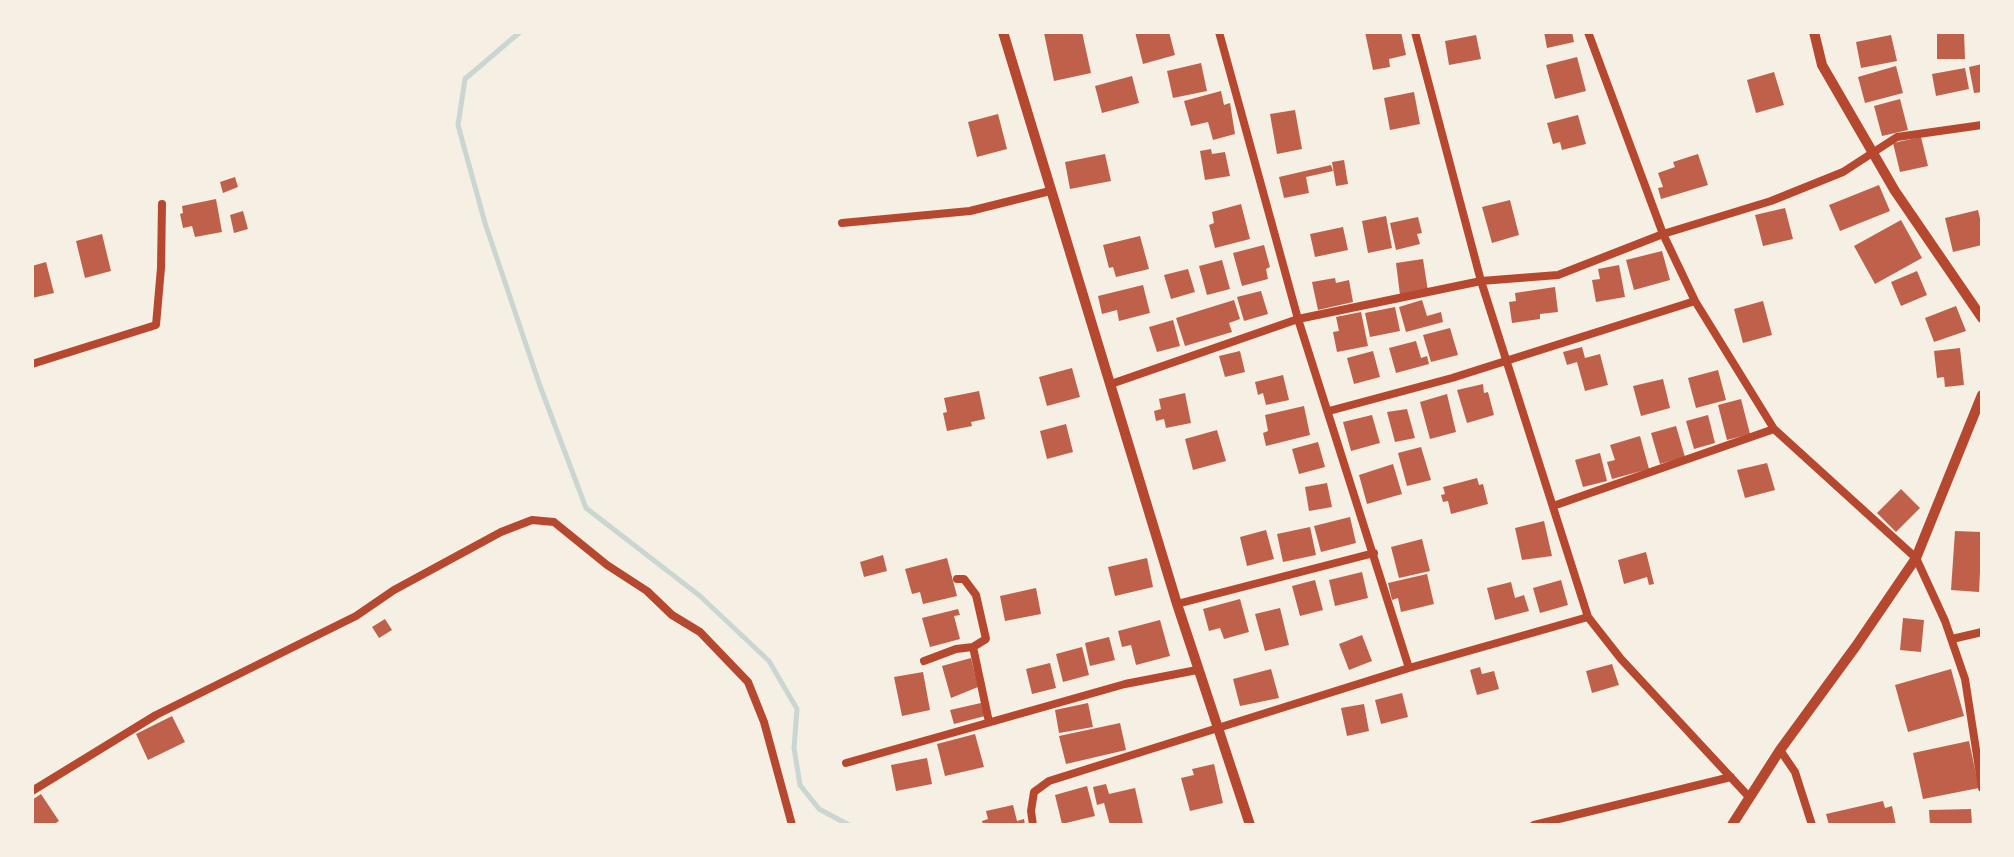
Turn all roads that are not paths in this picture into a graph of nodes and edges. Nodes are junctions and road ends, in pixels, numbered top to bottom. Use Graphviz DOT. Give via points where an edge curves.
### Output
graph roads {
  1 [pos="1003,32"];
  2 [pos="1219,32"];
  3 [pos="1415,32"];
  4 [pos="1588,32"];
  5 [pos="1814,32"];
  6 [pos="1982,125"];
  7 [pos="1874,154"];
  8 [pos="1050,191"];
  9 [pos="162,204"];
  10 [pos="842,223"];
  11 [pos="1663,234"];
  12 [pos="1481,281"];
  13 [pos="1695,301"];
  14 [pos="1982,318"];
  15 [pos="1298,319"];
  16 [pos="1507,361"];
  17 [pos="32,364"];
  18 [pos="1111,384"];
  19 [pos="1982,395"];
  20 [pos="1329,411"];
  21 [pos="1774,429"];
  22 [pos="1553,506"];
  23 [pos="1374,553"];
  24 [pos="1916,558"];
  25 [pos="957,579"];
  26 [pos="1177,604"];
  27 [pos="1588,617"];
  28 [pos="1982,632"];
  29 [pos="1952,639"];
  30 [pos="973,647"];
  31 [pos="924,661"];
  32 [pos="1409,668"];
  33 [pos="1197,670"];
  34 [pos="989,722"];
  35 [pos="1217,727"];
  36 [pos="1780,750"];
  37 [pos="846,763"];
  38 [pos="1731,777"];
  39 [pos="1982,788"];
  40 [pos="32,791"];
  41 [pos="1750,798"];
  42 [pos="792,825"];
  43 [pos="1033,825"];
  44 [pos="1250,825"];
  45 [pos="1534,825"];
  46 [pos="1732,825"];
  47 [pos="1812,825"];
  1 -- 8 [label="street"];
  2 -- 15 [label="street"];
  3 -- 12 [label="street"];
  4 -- 11 [label="street"];
  5 -- 7 [label="street" via="1822,65"];
  6 -- 7 [label="street" via="1897,137"];
  7 -- 11 [label="street" via="1771,201"];
  7 -- 14 [label="street"];
  8 -- 10 [label="street" via="970,211"];
  8 -- 18 [label="street"];
  9 -- 17 [label="street" via="156,325"];
  11 -- 12 [label="street" via="1558,275"];
  11 -- 13 [label="street"];
  12 -- 15 [label="street"];
  12 -- 16 [label="street"];
  13 -- 16 [label="street"];
  13 -- 21 [label="street"];
  15 -- 18 [label="street"];
  15 -- 20 [label="street"];
  16 -- 20 [label="street"];
  16 -- 22 [label="street"];
  18 -- 26 [label="street"];
  19 -- 24 [label="street"];
  20 -- 23 [label="street"];
  21 -- 22 [label="street"];
  21 -- 24 [label="street"];
  22 -- 27 [label="street"];
  23 -- 26 [label="street"];
  23 -- 32 [label="street"];
  24 -- 29 [label="street"];
  24 -- 36 [label="street"];
  25 -- 30 [label="street" via="964,579 976,595 986,639"];
  26 -- 33 [label="street"];
  27 -- 32 [label="street"];
  27 -- 38 [label="street"];
  28 -- 29 [label="street"];
  29 -- 39 [label="street" via="1965,679"];
  30 -- 31 [label="street"];
  30 -- 34 [label="street"];
  32 -- 35 [label="street"];
  33 -- 34 [label="street"];
  33 -- 35 [label="street"];
  34 -- 37 [label="street"];
  35 -- 43 [label="street" via="1049,781 1034,792"];
  35 -- 44 [label="street"];
  36 -- 41 [label="street"];
  36 -- 47 [label="street" via="1795,772"];
  38 -- 41 [label="street"];
  38 -- 45 [label="street"];
  40 -- 42 [label="street" via="156,715 356,616 406,583 532,520 554,522 647,591 700,632 748,682"];
  41 -- 46 [label="street"];
}
